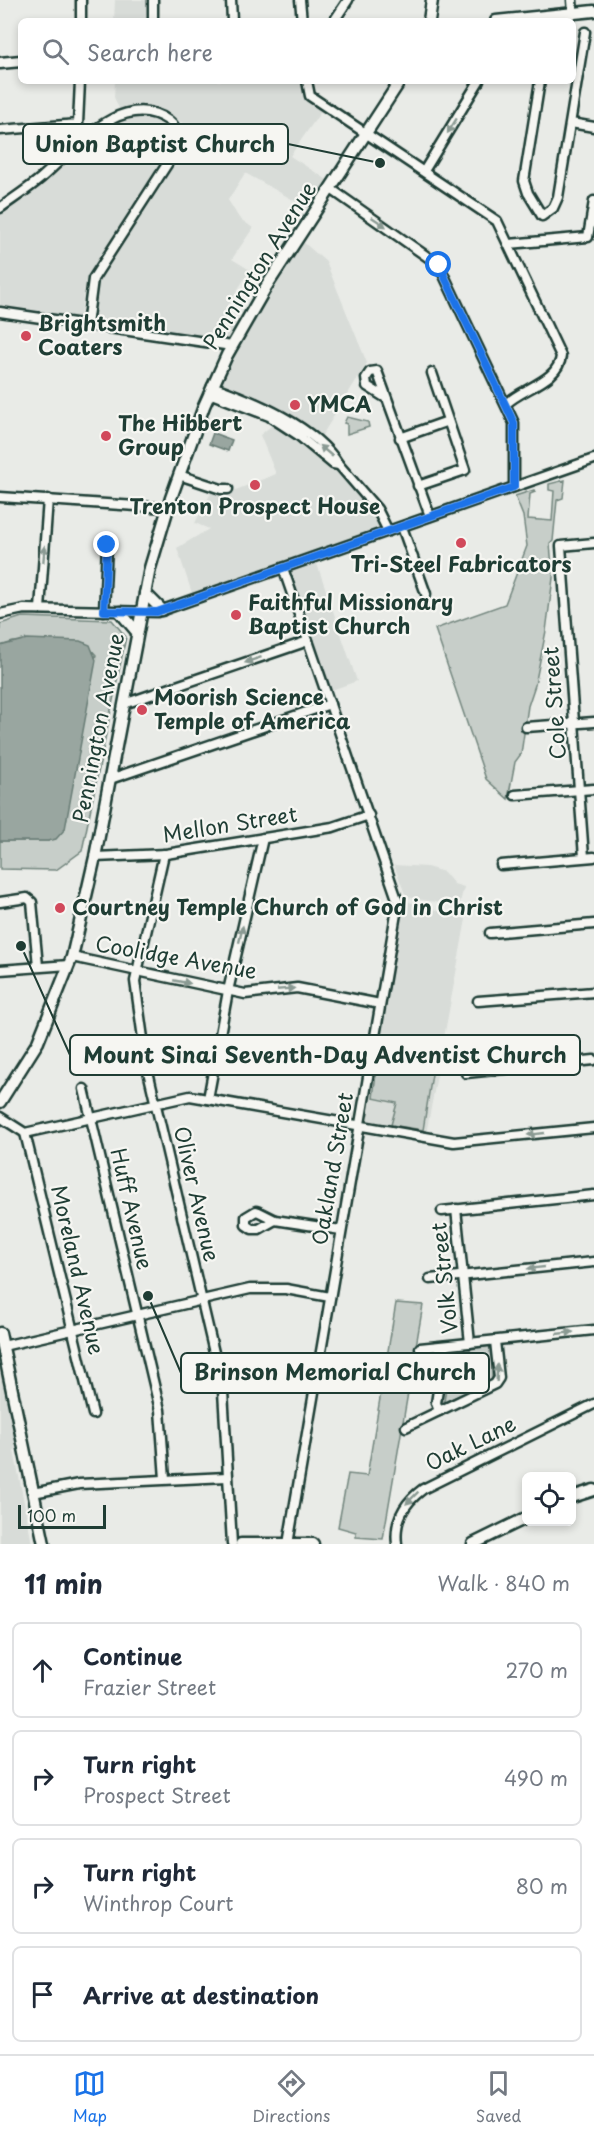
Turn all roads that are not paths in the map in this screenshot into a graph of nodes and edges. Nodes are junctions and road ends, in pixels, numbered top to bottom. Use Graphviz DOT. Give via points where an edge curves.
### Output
graph roads {
  1 [pos="81,0"];
  2 [pos="153,0"];
  3 [pos="231,0"];
  4 [pos="300,0"];
  5 [pos="348,0"];
  6 [pos="432,0"];
  7 [pos="572,0"];
  8 [pos="594,11"];
  9 [pos="573,13"];
  10 [pos="81,18"];
  11 [pos="153,18"];
  12 [pos="232,18"];
  13 [pos="302,18"];
  14 [pos="336,18"];
  15 [pos="429,18"];
  16 [pos="551,18"];
  17 [pos="585,32"];
  18 [pos="18,61"];
  19 [pos="0,63"];
  20 [pos="80,84"];
  21 [pos="308,84"];
  22 [pos="398,84"];
  23 [pos="477,84"];
  24 [pos="540,84"];
  25 [pos="571,123"];
  26 [pos="594,128"];
  27 [pos="0,130"];
  28 [pos="367,133"];
  29 [pos="424,171"];
  30 [pos="331,189"];
  31 [pos="594,201"];
  32 [pos="0,208"];
  33 [pos="509,244"];
  34 [pos="0,312"];
  35 [pos="87,325"];
  36 [pos="232,346"];
  37 [pos="432,373"];
  38 [pos="211,390"];
  39 [pos="386,398"];
  40 [pos="506,404"];
  41 [pos="448,421"];
  42 [pos="400,438"];
  43 [pos="594,459"];
  44 [pos="179,475"];
  45 [pos="418,486"];
  46 [pos="514,487"];
  47 [pos="228,489"];
  48 [pos="0,497"];
  49 [pos="48,499"];
  50 [pos="167,508"];
  51 [pos="430,516"];
  52 [pos="402,527"];
  53 [pos="388,531"];
  54 [pos="594,543"];
  55 [pos="107,545"];
  56 [pos="283,568"];
  57 [pos="145,593"];
  58 [pos="426,594"];
  59 [pos="40,609"];
  60 [pos="162,610"];
  61 [pos="104,611"];
  62 [pos="120,612"];
  63 [pos="141,613"];
  64 [pos="0,614"];
  65 [pos="137,632"];
  66 [pos="308,640"];
  67 [pos="124,704"];
  68 [pos="330,704"];
  69 [pos="594,722"];
  70 [pos="574,723"];
  71 [pos="526,727"];
  72 [pos="110,779"];
  73 [pos="594,789"];
  74 [pos="579,790"];
  75 [pos="515,795"];
  76 [pos="369,815"];
  77 [pos="263,838"];
  78 [pos="164,854"];
  79 [pos="95,857"];
  80 [pos="589,857"];
  81 [pos="501,865"];
  82 [pos="0,902"];
  83 [pos="594,924"];
  84 [pos="490,933"];
  85 [pos="70,961"];
  86 [pos="39,966"];
  87 [pos="0,970"];
  88 [pos="136,972"];
  89 [pos="228,991"];
  90 [pos="594,992"];
  91 [pos="478,1001"];
  92 [pos="380,1004"];
  93 [pos="594,1060"];
  94 [pos="466,1073"];
  95 [pos="84,1089"];
  96 [pos="208,1099"];
  97 [pos="0,1102"];
  98 [pos="156,1103"];
  99 [pos="0,1117"];
  100 [pos="92,1119"];
  101 [pos="360,1126"];
  102 [pos="594,1128"];
  103 [pos="25,1133"];
  104 [pos="594,1195"];
  105 [pos="456,1209"];
  106 [pos="442,1211"];
  107 [pos="275,1220"];
  108 [pos="341,1230"];
  109 [pos="594,1262"];
  110 [pos="463,1276"];
  111 [pos="430,1279"];
  112 [pos="330,1297"];
  113 [pos="202,1299"];
  114 [pos="138,1314"];
  115 [pos="72,1330"];
  116 [pos="594,1330"];
  117 [pos="0,1333"];
  118 [pos="495,1341"];
  119 [pos="470,1343"];
  120 [pos="3,1346"];
  121 [pos="446,1346"];
  122 [pos="420,1348"];
  123 [pos="594,1404"];
  124 [pos="439,1411"];
  125 [pos="93,1414"];
  126 [pos="406,1427"];
  127 [pos="227,1477"];
  128 [pos="165,1479"];
  129 [pos="594,1490"];
  130 [pos="33,1493"];
  131 [pos="576,1496"];
  132 [pos="522,1520"];
  133 [pos="44,1544"];
  134 [pos="232,1544"];
  135 [pos="241,1544"];
  136 [pos="288,1544"];
  137 [pos="313,1544"];
  138 [pos="397,1544"];
  139 [pos="473,1544"];
  1 -- 10 [label="street"];
  2 -- 11 [label="street"];
  3 -- 12 [label="street"];
  4 -- 13 [label="street"];
  5 -- 14 [label="street"];
  6 -- 15 [label="main road"];
  7 -- 9 [label="street"];
  8 -- 9 [label="main road"];
  9 -- 16 [label="main road"];
  17 -- 25 [label="street"];
  18 -- 19 [label="main road"];
  20 -- 27 [label="street" via="78,124"];
  21 -- 28 [label="street" via="310,96"];
  22 -- 28 [label="main road, Pennington Avenue"];
  23 -- 29 [label="street, one-way"];
  24 -- 25 [label="street" via="524,181 542,216 554,208 558,197"];
  25 -- 26 [label="street"];
  28 -- 29 [label="street"];
  28 -- 30 [label="main road, Pennington Avenue"];
  29 -- 33 [label="street" via="497,221"];
  30 -- 36 [label="main road, Pennington Avenue"];
  30 -- 40 [label="street, one-way" via="439,265"];
  31 -- 33 [label="street" via="588,237"];
  32 -- 35 [label="street" via="102,124 116,117 147,112 172,124 178,134 173,154 93,279"];
  33 -- 40 [label="street" via="561,356 554,373 520,391"];
  34 -- 35 [label="street"];
  35 -- 36 [label="street"];
  36 -- 38 [label="main road, Pennington Avenue"];
  37 -- 41 [label="street"];
  38 -- 44 [label="main road, Pennington Avenue"];
  38 -- 53 [label="street" via="269,416 339,465 377,509"];
  39 -- 42 [label="street"];
  40 -- 46 [label="street" via="514,423"];
  41 -- 42 [label="street"];
  41 -- 45 [label="street" via="465,470"];
  42 -- 45 [label="street"];
  43 -- 46 [label="street"];
  44 -- 47 [label="street"];
  44 -- 50 [label="main road, Pennington Avenue"];
  45 -- 51 [label="street"];
  46 -- 51 [label="street"];
  48 -- 49 [label="street"];
  49 -- 50 [label="street"];
  59 -- 49 [label="street, one-way"];
  50 -- 57 [label="main road, Pennington Avenue"];
  51 -- 52 [label="street"];
  52 -- 53 [label="street"];
  52 -- 58 [label="street"];
  53 -- 56 [label="street"];
  54 -- 70 [label="street, Cole Street" via="561,546"];
  55 -- 61 [label="street"];
  56 -- 60 [label="street"];
  56 -- 66 [label="street, Oakland Street"];
  57 -- 60 [label="main road"];
  57 -- 63 [label="main road, Pennington Avenue"];
  59 -- 61 [label="street"];
  59 -- 64 [label="street"];
  60 -- 63 [label="street"];
  61 -- 62 [label="street"];
  62 -- 63 [label="street"];
  62 -- 65 [label="main road"];
  63 -- 65 [label="main road, Pennington Avenue"];
  65 -- 67 [label="main road, Pennington Avenue"];
  66 -- 67 [label="street, one-way"];
  66 -- 68 [label="street, Oakland Street"];
  67 -- 72 [label="main road, Pennington Avenue"];
  68 -- 72 [label="street"];
  68 -- 76 [label="street, Oakland Street"];
  69 -- 70 [label="street"];
  70 -- 71 [label="street"];
  70 -- 74 [label="street, Cole Street"];
  72 -- 79 [label="main road, Pennington Avenue"];
  73 -- 74 [label="street"];
  74 -- 75 [label="street"];
  74 -- 80 [label="street, Cole Street"];
  76 -- 77 [label="street, Mellon Street" via="333,827"];
  76 -- 92 [label="street, Oakland Street" via="398,902"];
  77 -- 78 [label="street, Mellon Street"];
  89 -- 77 [label="street, one-way"];
  78 -- 79 [label="street, Mellon Street"];
  78 -- 88 [label="street, Oliver Avenue"];
  79 -- 85 [label="main road, Pennington Avenue"];
  80 -- 81 [label="street"];
  82 -- 86 [label="street" via="32,902"];
  83 -- 84 [label="street"];
  85 -- 86 [label="street, Coolidge Avenue"];
  85 -- 88 [label="street, Coolidge Avenue"];
  85 -- 97 [label="main road, Pennington Avenue" via="38,1042"];
  86 -- 87 [label="street, Coolidge Avenue"];
  88 -- 89 [label="street, Coolidge Avenue, one-way"];
  88 -- 98 [label="street, Oliver Avenue" via="145,1055"];
  89 -- 92 [label="street, Coolidge Avenue, one-way" via="250,994 297,988"];
  89 -- 96 [label="street"];
  90 -- 91 [label="street"];
  92 -- 101 [label="street, Oakland Street"];
  93 -- 94 [label="street"];
  95 -- 100 [label="street, Huff Avenue"];
  96 -- 98 [label="street" via="190,1096"];
  96 -- 101 [label="street"];
  98 -- 100 [label="street"];
  98 -- 113 [label="street, Oliver Avenue"];
  99 -- 103 [label="street"];
  100 -- 103 [label="street"];
  100 -- 114 [label="street, Huff Avenue"];
  102 -- 101 [label="street, one-way" via="454,1142"];
  101 -- 108 [label="street, Oakland Street"];
  103 -- 115 [label="street, Moreland Avenue"];
  104 -- 105 [label="street"];
  105 -- 106 [label="street"];
  105 -- 110 [label="street, Volk Street"];
  107 -- 108 [label="street"];
  108 -- 112 [label="street, Oakland Street"];
  109 -- 110 [label="street, one-way"];
  110 -- 111 [label="street"];
  110 -- 119 [label="street, Volk Street"];
  112 -- 113 [label="street" via="269,1288"];
  112 -- 136 [label="street, Oakland Street"];
  113 -- 114 [label="street"];
  113 -- 127 [label="street, Oliver Avenue" via="223,1391"];
  114 -- 115 [label="street"];
  114 -- 128 [label="street, Huff Avenue" via="160,1410"];
  115 -- 120 [label="street"];
  115 -- 125 [label="street, Moreland Avenue"];
  118 -- 116 [label="street, one-way"];
  117 -- 120 [label="main road"];
  118 -- 119 [label="street"];
  124 -- 118 [label="street, one-way" via="498,1382"];
  119 -- 121 [label="street"];
  120 -- 130 [label="main road"];
  121 -- 122 [label="street"];
  121 -- 124 [label="street" via="436,1403"];
  123 -- 138 [label="street, Oak Lane, one-way" via="423,1489 407,1502 401,1514"];
  124 -- 126 [label="street"];
  127 -- 128 [label="street"];
  127 -- 134 [label="street, Oliver Avenue"];
  128 -- 130 [label="street" via="79,1484"];
  129 -- 131 [label="main road"];
  130 -- 133 [label="main road"];
  132 -- 139 [label="main road"];
  135 -- 136 [label="main road"];
  136 -- 137 [label="main road"];
}
